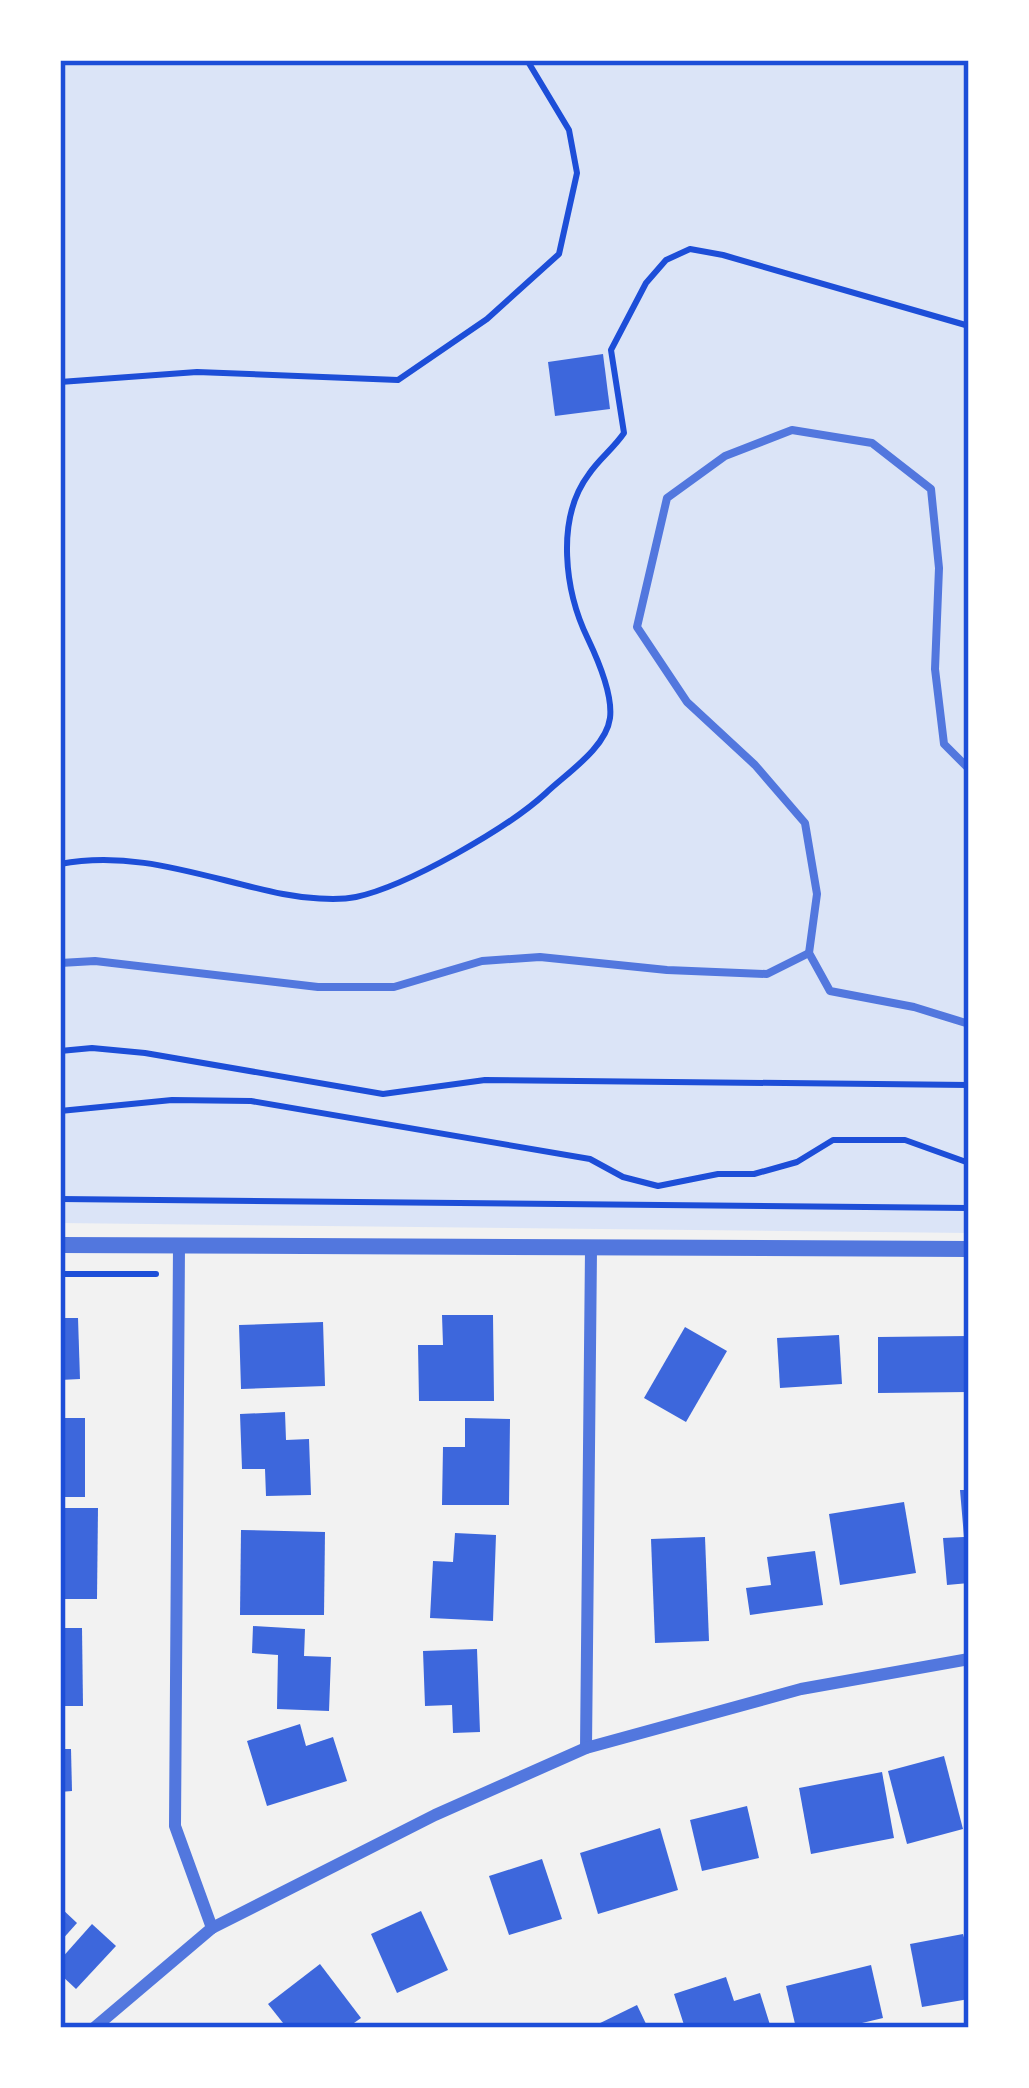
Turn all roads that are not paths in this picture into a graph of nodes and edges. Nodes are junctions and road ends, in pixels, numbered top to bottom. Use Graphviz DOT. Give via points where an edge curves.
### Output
graph roads {
  1 [pos="969,769"];
  2 [pos="809,953"];
  3 [pos="60,963"];
  4 [pos="969,1024"];
  5 [pos="60,1244"];
  6 [pos="179,1246"];
  7 [pos="969,1249"];
  8 [pos="591,1250"];
  9 [pos="969,1659"];
  10 [pos="586,1748"];
  11 [pos="212,1928"];
  12 [pos="94,2028"];
  1 -- 2 [label="lane" via="944,744 931,489 872,443 792,430 725,456 667,498 637,627 687,702 805,823 818,894"];
  2 -- 3 [label="lane" via="767,974 540,957 482,961 394,986"];
  2 -- 4 [label="lane" via="830,991"];
  5 -- 6 [label="street"];
  6 -- 8 [label="street"];
  6 -- 11 [label="street" via="175,1826"];
  7 -- 8 [label="street"];
  8 -- 10 [label="street"];
  9 -- 10 [label="street" via="801,1689"];
  10 -- 11 [label="street"];
  11 -- 12 [label="street"];
}
